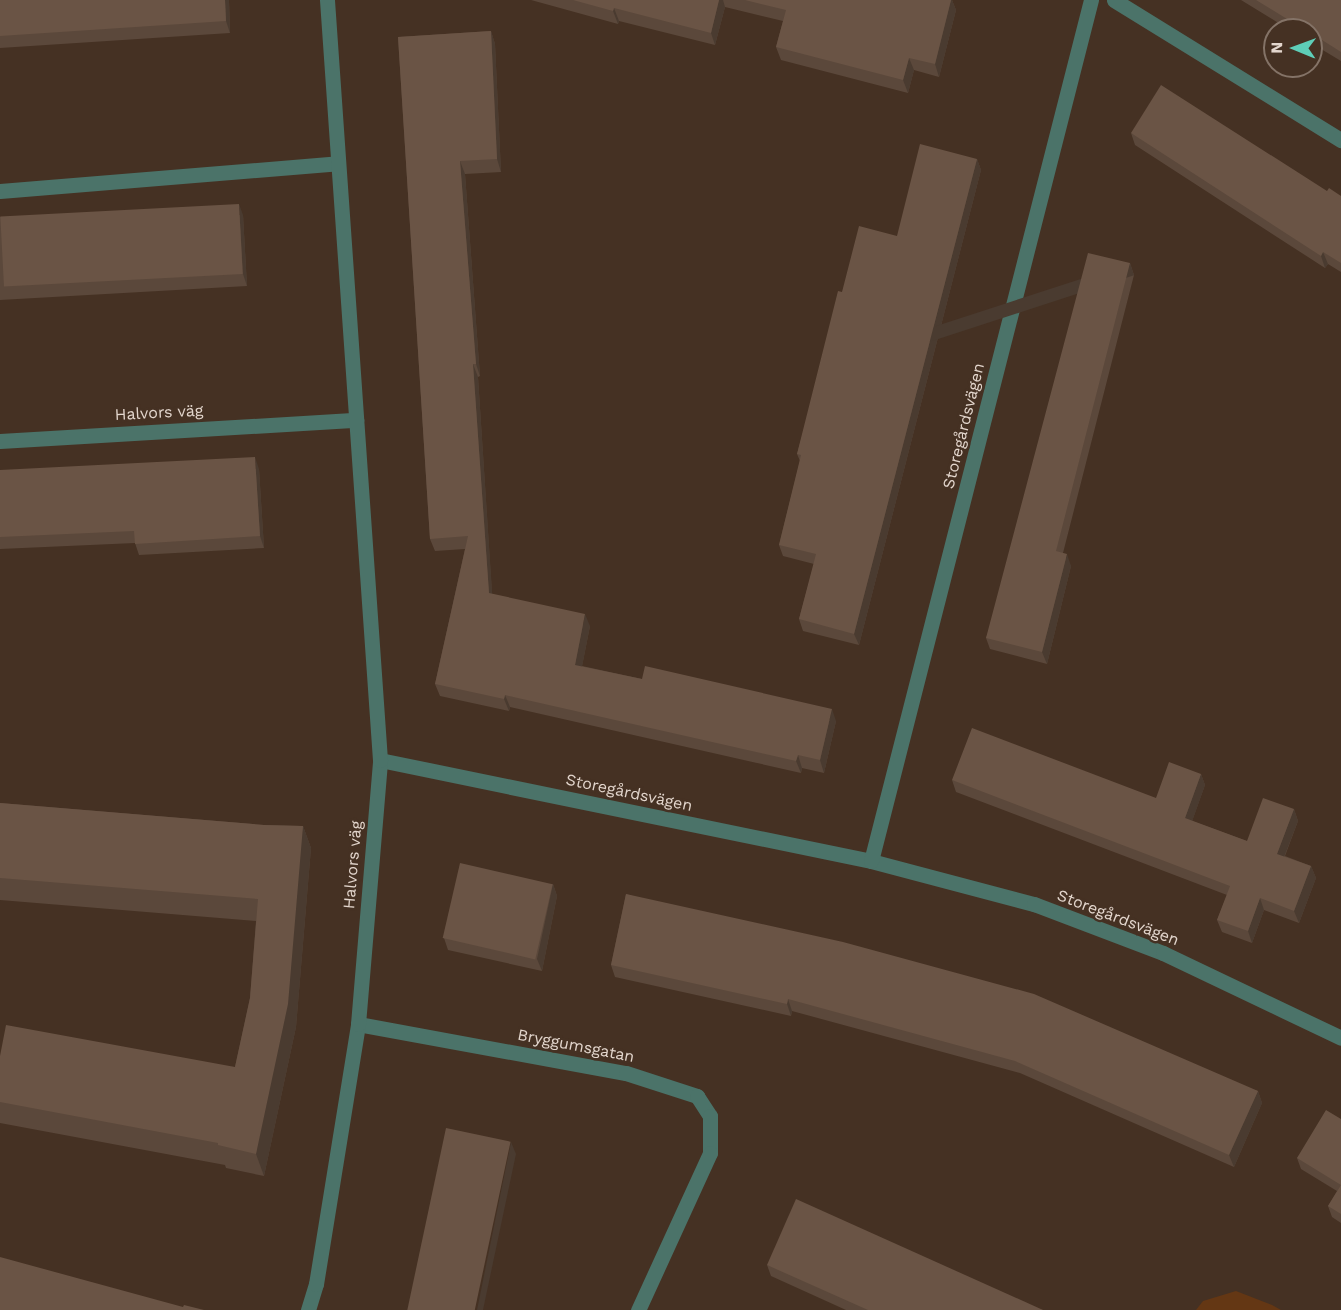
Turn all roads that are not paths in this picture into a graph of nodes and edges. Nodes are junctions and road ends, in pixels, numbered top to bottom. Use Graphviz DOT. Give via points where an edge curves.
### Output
graph roads {
  1 [pos="327,0"];
  2 [pos="1091,0"];
  3 [pos="1114,0"];
  4 [pos="1341,140"];
  5 [pos="338,164"];
  6 [pos="0,191"];
  7 [pos="356,420"];
  8 [pos="0,441"];
  9 [pos="380,760"];
  10 [pos="871,861"];
  11 [pos="358,1024"];
  12 [pos="1341,1038"];
  13 [pos="308,1310"];
  14 [pos="638,1310"];
  1 -- 5 [label="street, Halvors väg"];
  2 -- 10 [label="street, Storegårdsvägen"];
  3 -- 4 [label="street"];
  5 -- 6 [label="street"];
  5 -- 7 [label="street, Halvors väg"];
  7 -- 8 [label="street, Halvors väg"];
  7 -- 9 [label="street, Halvors väg"];
  9 -- 10 [label="street, Storegårdsvägen"];
  9 -- 11 [label="street, Halvors väg"];
  10 -- 12 [label="street, Storegårdsvägen" via="1034,904 1162,953"];
  11 -- 13 [label="street, Halvors väg" via="316,1284"];
  11 -- 14 [label="street, Bryggumsgatan" via="626,1073 697,1096 710,1116 710,1153"];
}
